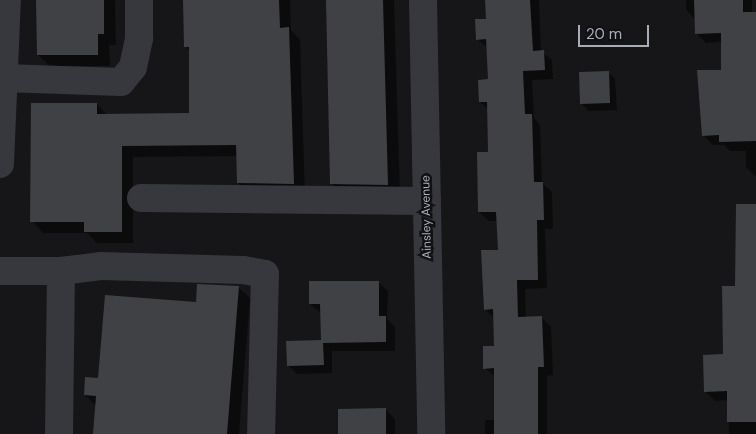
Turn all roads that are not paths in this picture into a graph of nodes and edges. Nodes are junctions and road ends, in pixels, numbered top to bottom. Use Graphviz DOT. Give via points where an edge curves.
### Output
graph roads {
  1 [pos="7,0"];
  2 [pos="139,0"];
  3 [pos="422,0"];
  4 [pos="4,78"];
  5 [pos="0,164"];
  6 [pos="141,198"];
  7 [pos="427,201"];
  8 [pos="0,271"];
  9 [pos="62,271"];
  10 [pos="59,434"];
  11 [pos="261,434"];
  12 [pos="431,434"];
  1 -- 4 [label="street"];
  2 -- 4 [label="street" via="139,38 133,67 121,82"];
  3 -- 7 [label="street, Ainsley Avenue"];
  4 -- 5 [label="street"];
  6 -- 7 [label="street"];
  7 -- 12 [label="street, Ainsley Avenue"];
  8 -- 9 [label="street"];
  9 -- 10 [label="street"];
  9 -- 11 [label="street" via="101,266 243,270 265,274"];
}
